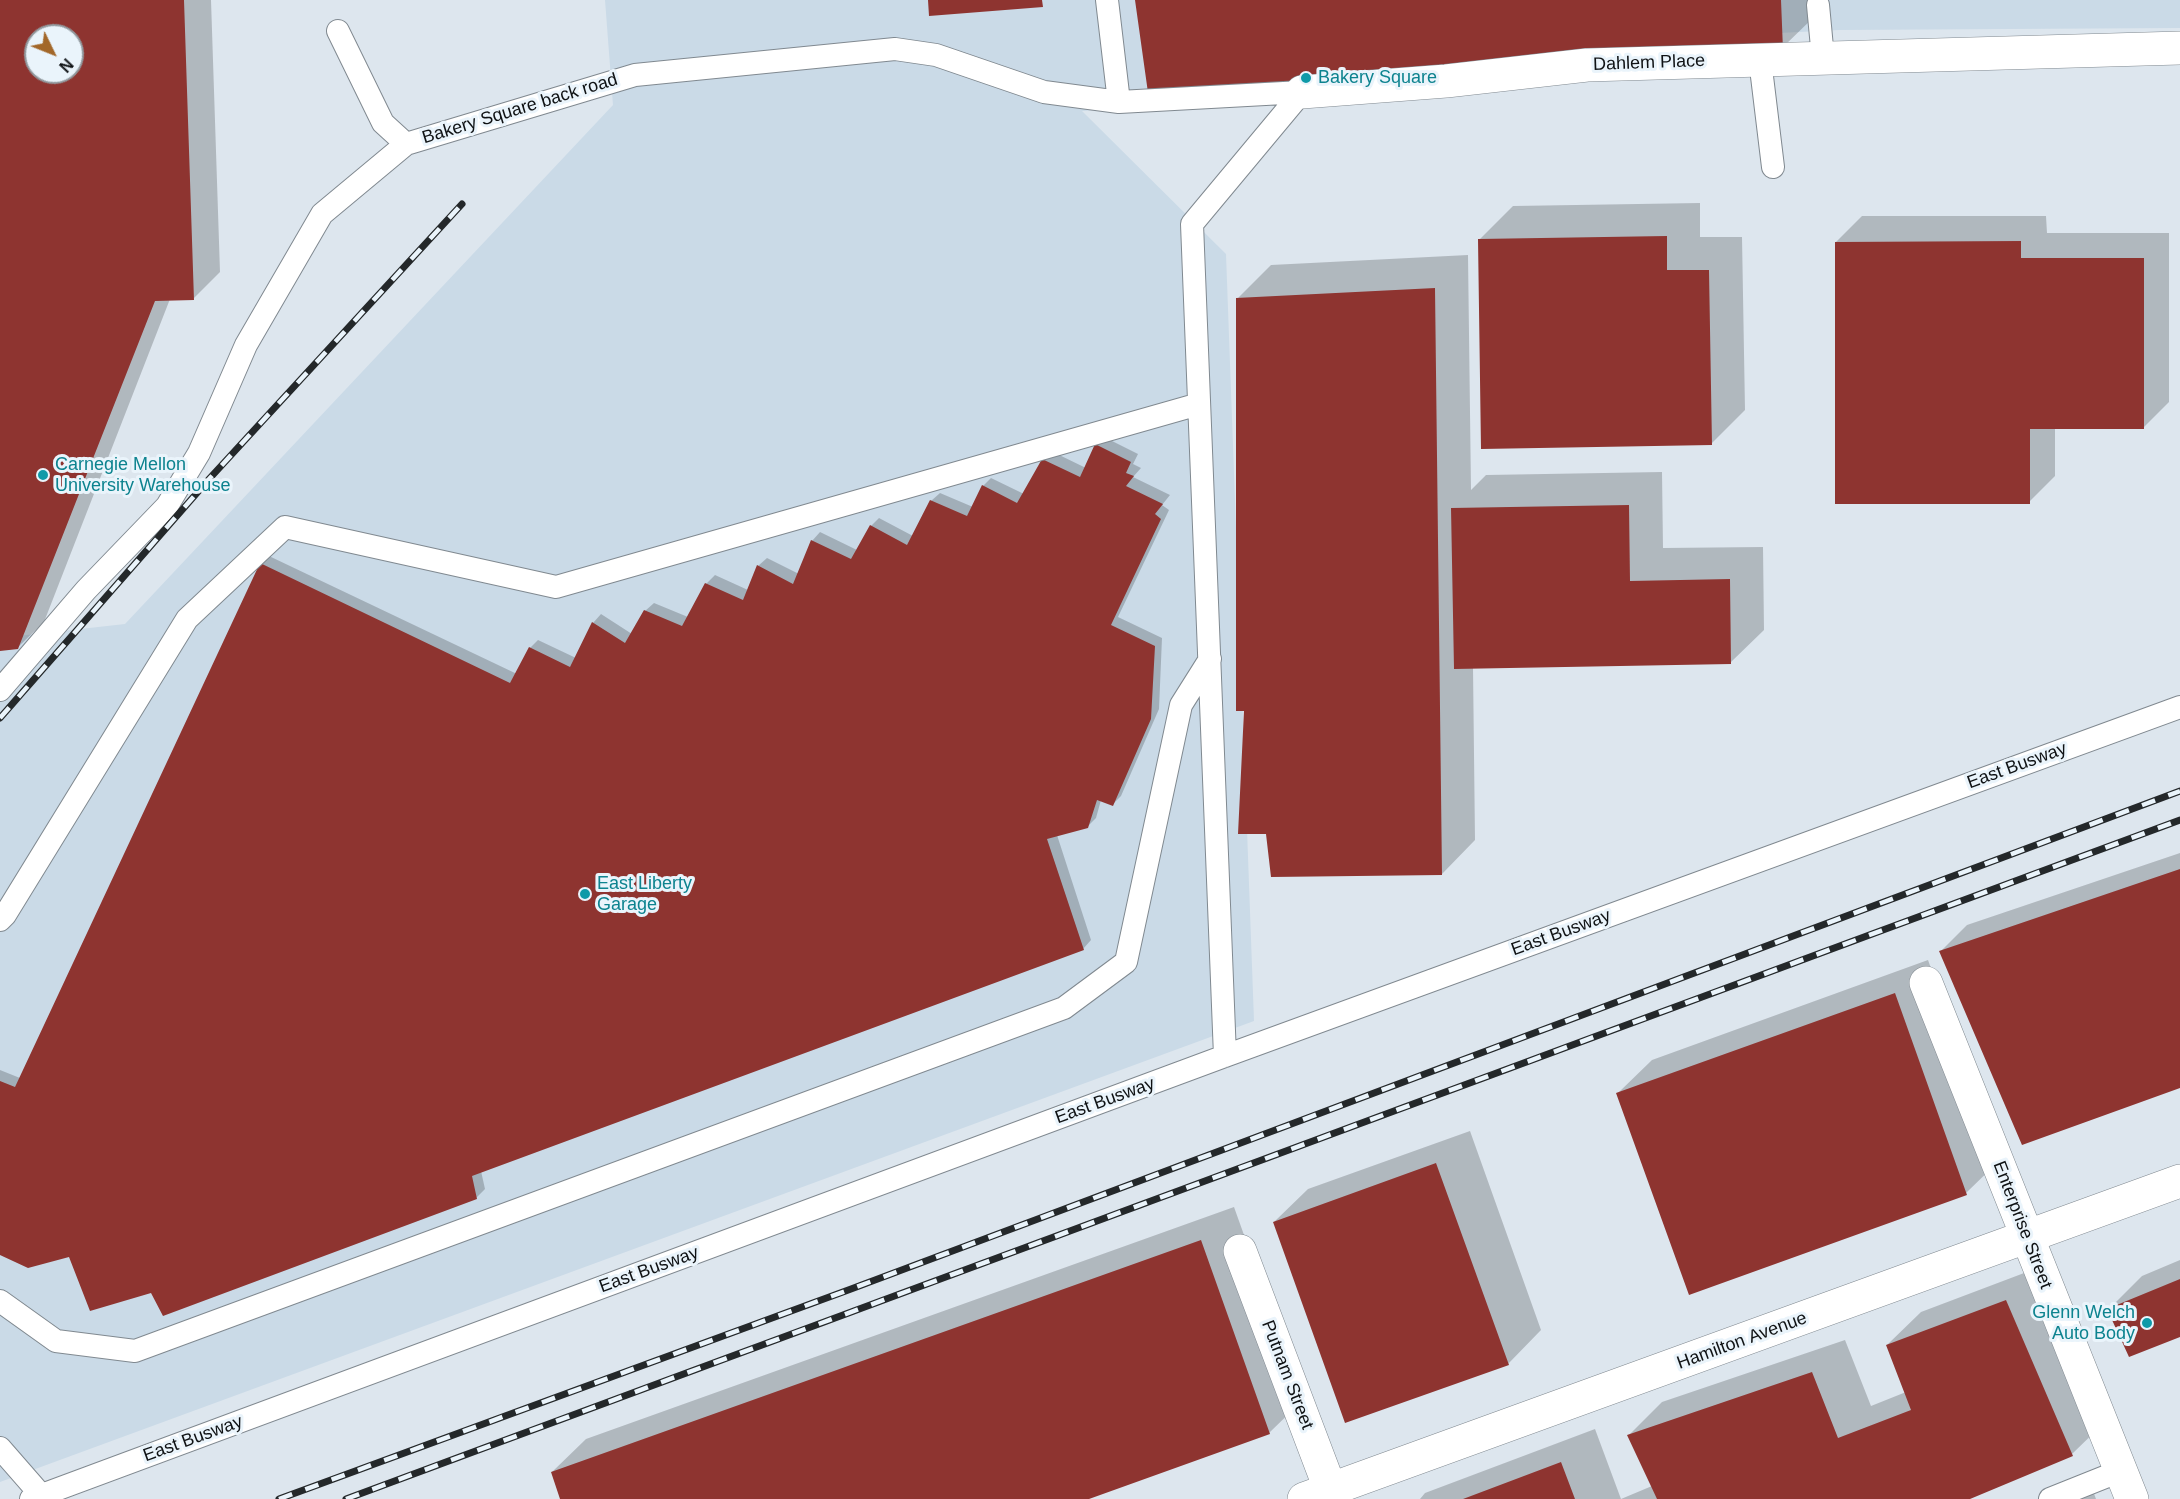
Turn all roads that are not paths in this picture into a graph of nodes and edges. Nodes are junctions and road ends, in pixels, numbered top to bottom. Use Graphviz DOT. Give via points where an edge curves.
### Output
graph roads {
  1 [pos="1107,0"];
  2 [pos="1818,5"];
  3 [pos="338,31"];
  4 [pos="2180,48"];
  5 [pos="1823,58"];
  6 [pos="1760,60"];
  7 [pos="1302,92"];
  8 [pos="1119,102"];
  9 [pos="406,144"];
  10 [pos="1773,167"];
  11 [pos="1199,404"];
  12 [pos="1209,659"];
  13 [pos="0,690"];
  14 [pos="2180,706"];
  15 [pos="0,920"];
  16 [pos="1926,983"];
  17 [pos="1225,1056"];
  18 [pos="2180,1181"];
  19 [pos="2027,1238"];
  20 [pos="1240,1251"];
  21 [pos="0,1301"];
  22 [pos="0,1448"];
  23 [pos="2126,1485"];
  24 [pos="1323,1496"];
  25 [pos="36,1497"];
  26 [pos="2049,1499"];
  1 -- 8 [label="lane"];
  2 -- 5 [label="lane"];
  3 -- 9 [label="lane" via="383,123"];
  4 -- 5 [label="street, Dahlem Place"];
  5 -- 6 [label="street, Dahlem Place"];
  6 -- 7 [label="street, Dahlem Place" via="1587,65"];
  6 -- 10 [label="lane"];
  7 -- 8 [label="lane, Dahlem Place"];
  7 -- 11 [label="lane" via="1192,224"];
  8 -- 9 [label="lane, Bakery Square back road" via="1044,92 936,55 895,49 634,75"];
  9 -- 13 [label="lane" via="322,214 246,345 199,453 167,506 86,590"];
  11 -- 12 [label="lane"];
  11 -- 15 [label="lane" via="556,587 285,527 187,619"];
  12 -- 17 [label="lane"];
  12 -- 21 [label="lane" via="1181,705 1126,962 1064,1008 135,1351 56,1341"];
  14 -- 17 [label="lane, East Busway"];
  16 -- 19 [label="street, Enterprise Street"];
  17 -- 25 [label="lane, East Busway"];
  18 -- 19 [label="street, Hamilton Avenue"];
  19 -- 23 [label="street, Enterprise Street"];
  19 -- 24 [label="street, Hamilton Avenue"];
  20 -- 24 [label="street, Putnam Street"];
  22 -- 25 [label="lane"];
  23 -- 26 [label="lane"];
}
